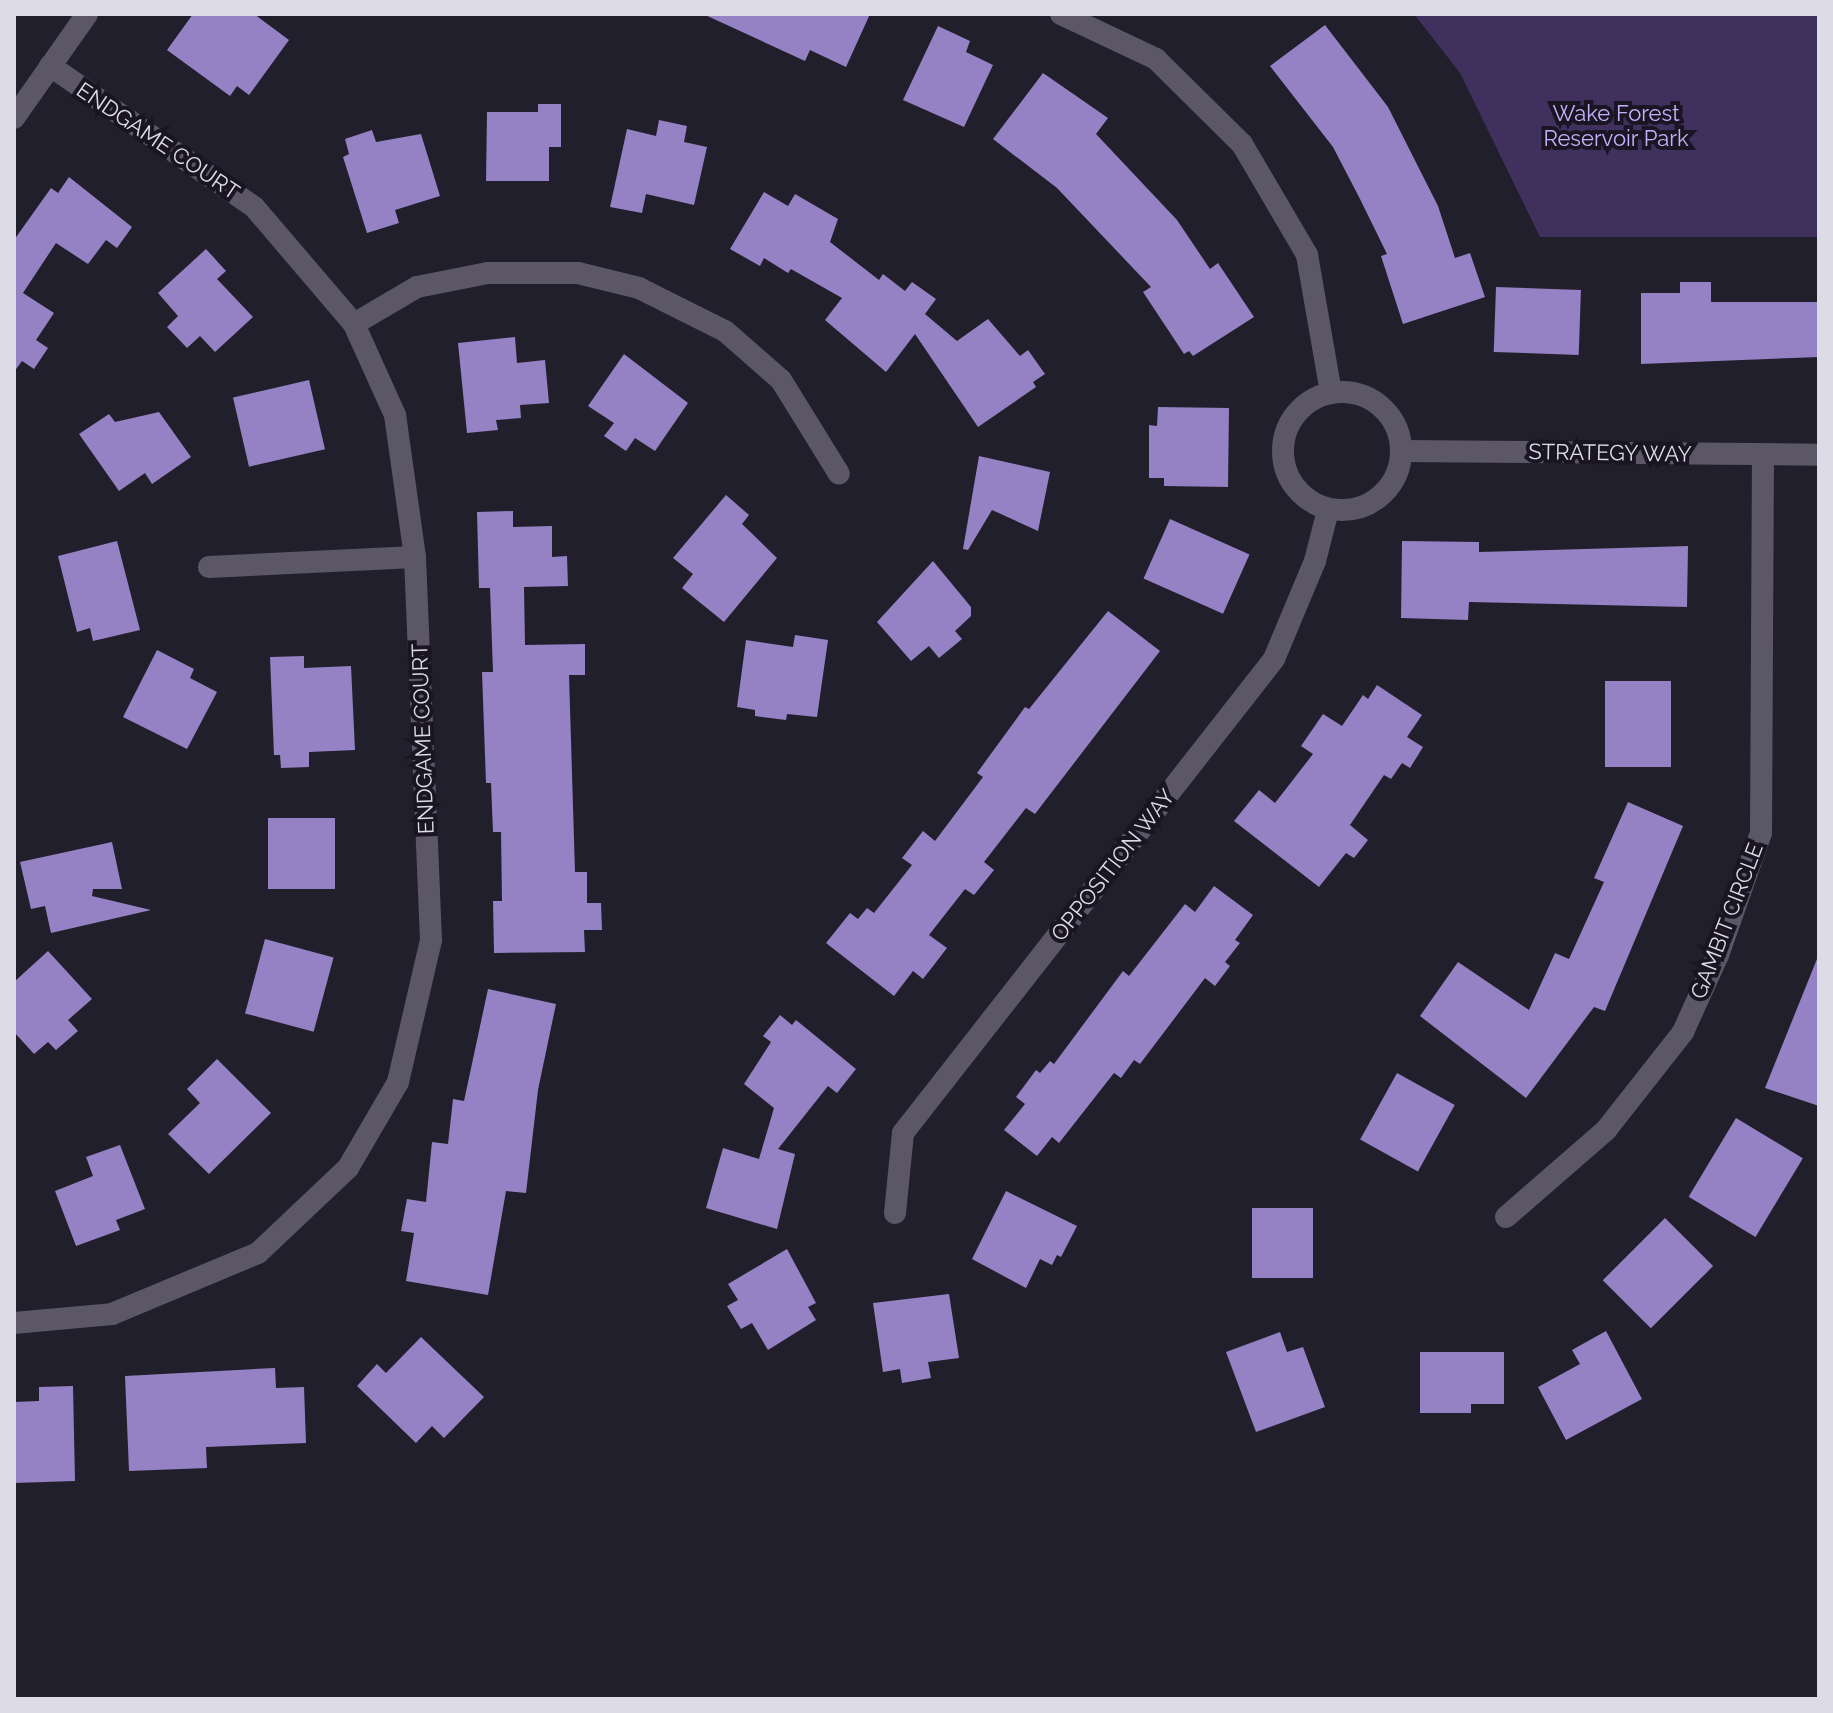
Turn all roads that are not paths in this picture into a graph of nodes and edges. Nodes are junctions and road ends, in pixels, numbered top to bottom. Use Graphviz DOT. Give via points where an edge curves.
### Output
graph roads {
  1 [pos="87,14"];
  2 [pos="1061,14"];
  3 [pos="50,66"];
  4 [pos="14,118"];
  5 [pos="354,324"];
  6 [pos="1331,393"];
  7 [pos="1402,451"];
  8 [pos="1763,455"];
  9 [pos="1819,455"];
  10 [pos="839,474"];
  11 [pos="1328,510"];
  12 [pos="415,557"];
  13 [pos="209,567"];
  14 [pos="895,1213"];
  15 [pos="1506,1217"];
  16 [pos="14,1323"];
  1 -- 3 [label="street"];
  2 -- 6 [label="street" via="1156,59 1242,144 1307,255"];
  3 -- 4 [label="street"];
  3 -- 5 [label="street, ENDGAME COURT" via="254,207"];
  5 -- 10 [label="street" via="417,287 488,273 578,273 639,288 725,331 781,380"];
  5 -- 12 [label="street, ENDGAME COURT" via="395,415"];
  6 -- 7 [label="street" via="1357,394 1380,405 1399,434"];
  6 -- 11 [label="street" via="1298,411 1282,446 1291,483"];
  7 -- 8 [label="street, STRATEGY WAY"];
  7 -- 11 [label="street" via="1390,487 1376,500 1359,509"];
  8 -- 9 [label="street, STRATEGY WAY"];
  8 -- 15 [label="street, GAMBIT CIRCLE" via="1761,833 1718,955 1683,1032 1606,1130"];
  11 -- 14 [label="street, OPPOSITION WAY" via="1315,561 1274,659 903,1133"];
  12 -- 13 [label="street"];
  12 -- 16 [label="street, ENDGAME COURT" via="431,940 398,1082 348,1168 258,1253 112,1314"];
}
